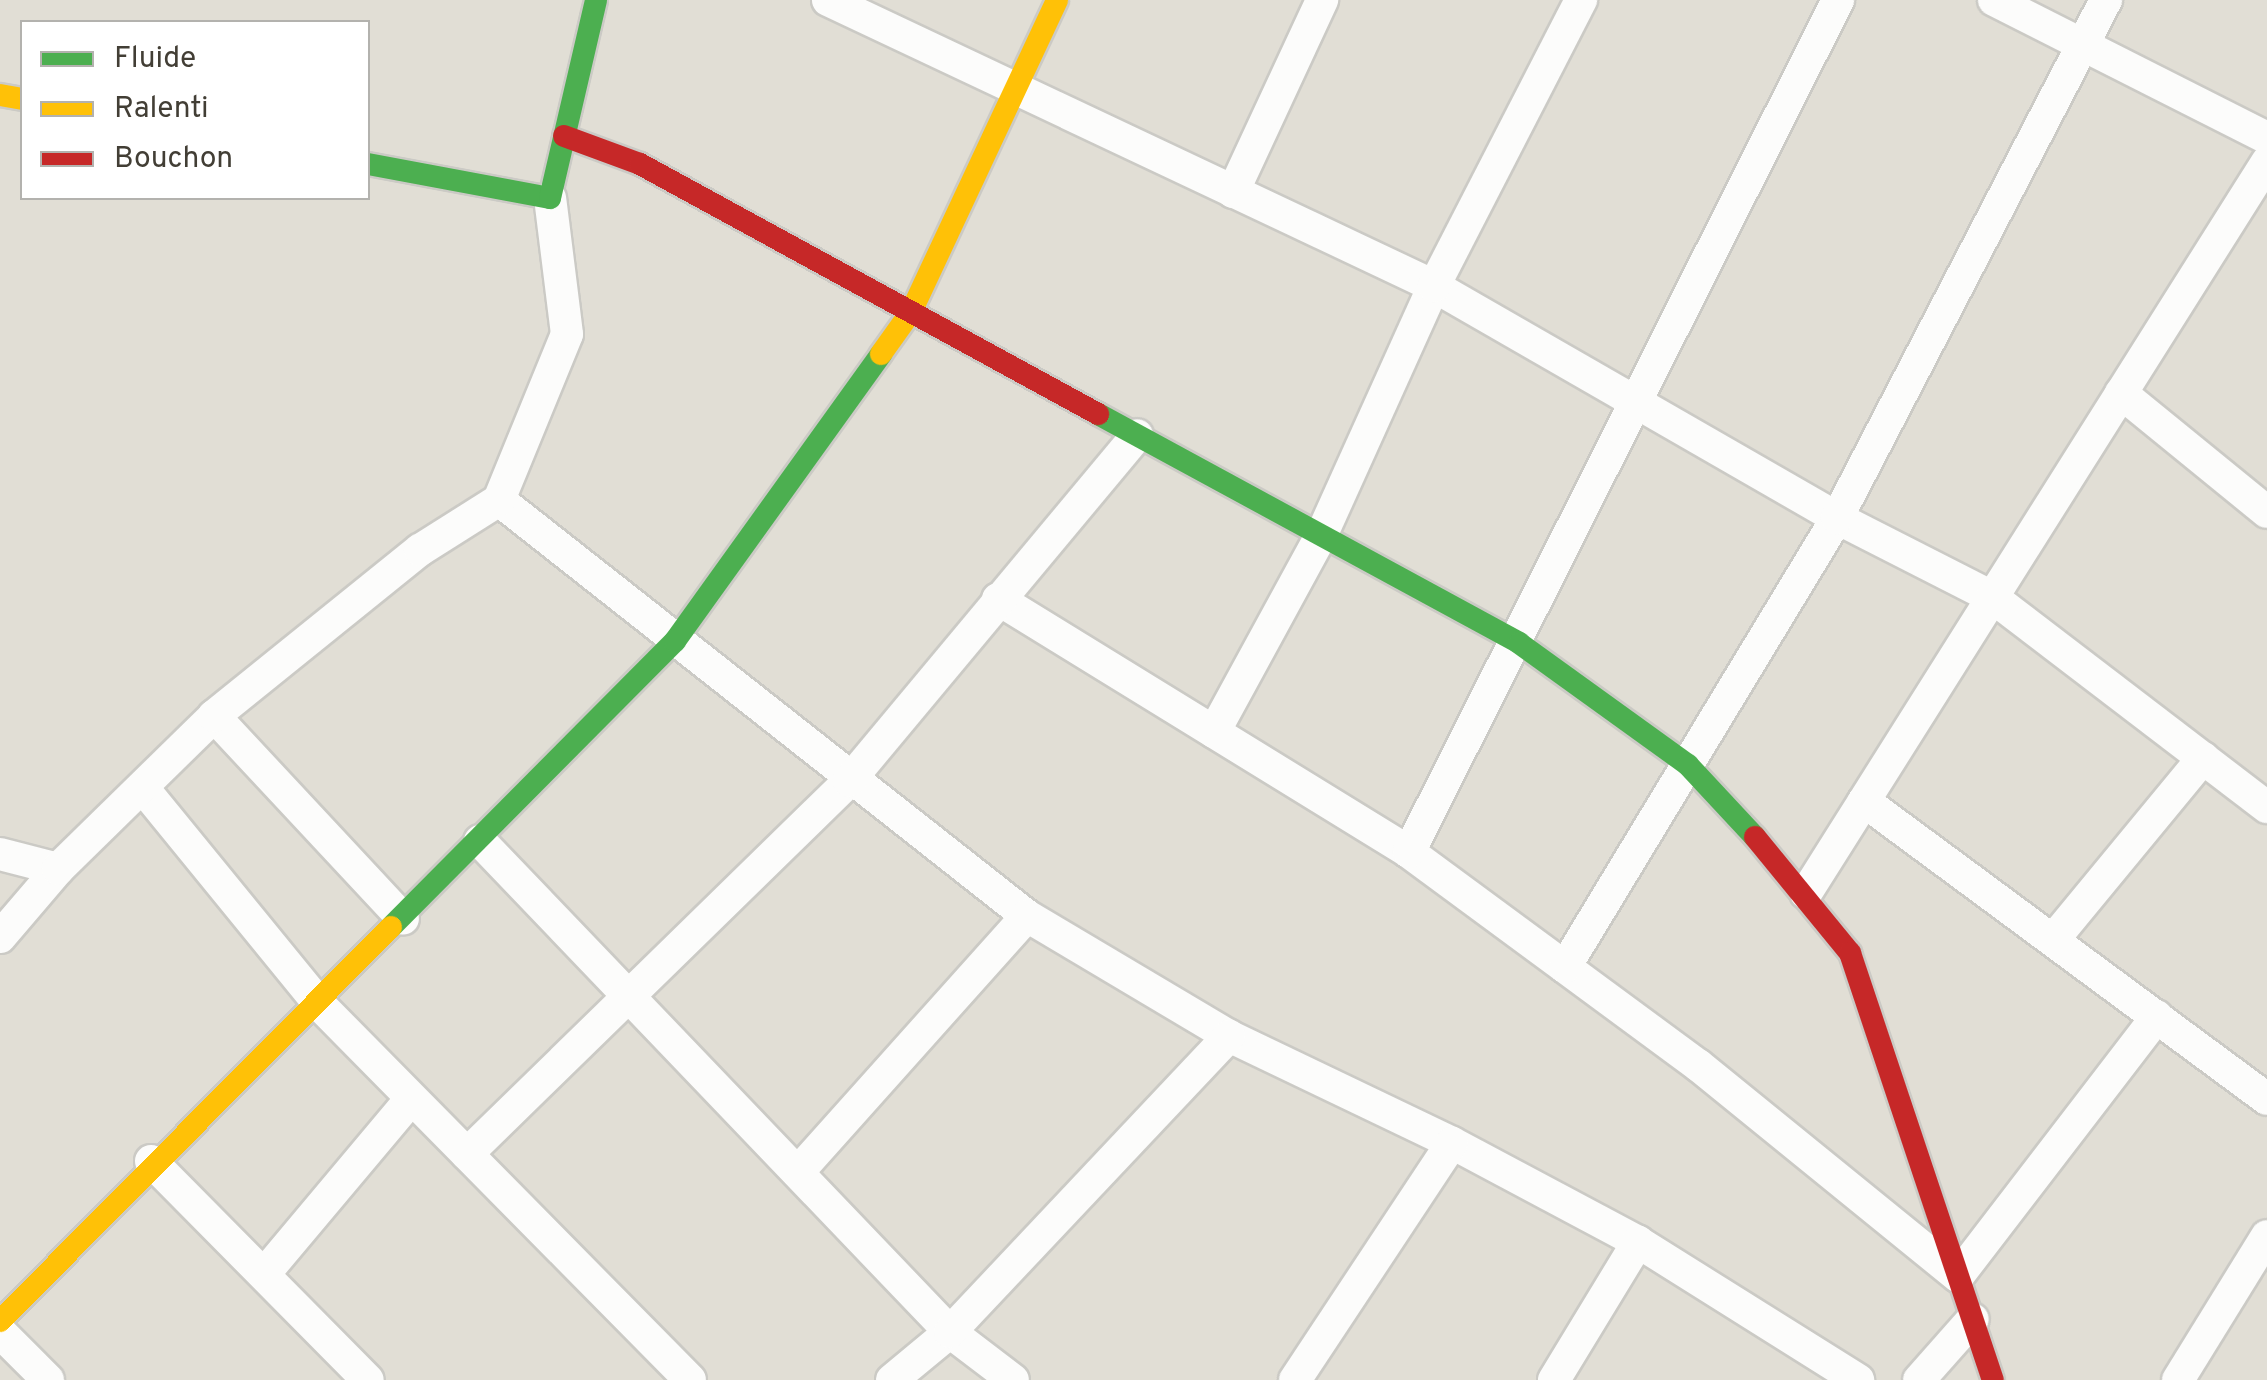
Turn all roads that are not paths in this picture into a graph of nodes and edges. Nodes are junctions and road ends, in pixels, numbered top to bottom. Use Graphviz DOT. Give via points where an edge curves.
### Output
graph roads {
  1 [pos="596,0"];
  2 [pos="828,0"];
  3 [pos="1057,0"];
  4 [pos="1322,0"];
  5 [pos="1581,0"];
  6 [pos="1838,0"];
  7 [pos="1994,0"];
  8 [pos="2106,0"];
  9 [pos="2083,44"];
  10 [pos="1015,87"];
  11 [pos="564,136"];
  12 [pos="2267,138"];
  13 [pos="2267,162"];
  14 [pos="370,164"];
  15 [pos="1232,192"];
  16 [pos="550,198"];
  17 [pos="1434,286"];
  18 [pos="911,312"];
  19 [pos="2121,393"];
  20 [pos="1637,404"];
  21 [pos="1137,435"];
  22 [pos="500,500"];
  23 [pos="2264,502"];
  24 [pos="1837,518"];
  25 [pos="1321,536"];
  26 [pos="1992,597"];
  27 [pos="998,599"];
  28 [pos="674,641"];
  29 [pos="1519,643"];
  30 [pos="214,716"];
  31 [pos="1214,732"];
  32 [pos="2203,758"];
  33 [pos="1688,764"];
  34 [pos="848,781"];
  35 [pos="143,788"];
  36 [pos="1864,800"];
  37 [pos="2267,807"];
  38 [pos="480,841"];
  39 [pos="1410,852"];
  40 [pos="0,854"];
  41 [pos="58,870"];
  42 [pos="1806,894"];
  43 [pos="1027,916"];
  44 [pos="403,919"];
  45 [pos="0,938"];
  46 [pos="2053,940"];
  47 [pos="1565,967"];
  48 [pos="632,998"];
  49 [pos="319,1004"];
  50 [pos="2157,1016"];
  51 [pos="1229,1036"];
  52 [pos="2267,1099"];
  53 [pos="410,1100"];
  54 [pos="1452,1143"];
  55 [pos="467,1154"];
  56 [pos="151,1161"];
  57 [pos="798,1172"];
  58 [pos="2267,1236"];
  59 [pos="1638,1242"];
  60 [pos="265,1274"];
  61 [pos="1958,1276"];
  62 [pos="1972,1319"];
  63 [pos="0,1321"];
  64 [pos="0,1332"];
  65 [pos="950,1332"];
  66 [pos="668,1373"];
  67 [pos="48,1380"];
  68 [pos="368,1380"];
  69 [pos="892,1380"];
  70 [pos="1013,1380"];
  71 [pos="1295,1380"];
  72 [pos="1554,1380"];
  73 [pos="1858,1380"];
  74 [pos="1919,1380"];
  75 [pos="1993,1380"];
  76 [pos="2178,1380"];
  1 -- 11 [label="street"];
  2 -- 10 [label="street"];
  3 -- 10 [label="street"];
  4 -- 15 [label="street"];
  5 -- 17 [label="street"];
  6 -- 20 [label="street"];
  7 -- 9 [label="street"];
  8 -- 9 [label="street"];
  9 -- 12 [label="street"];
  9 -- 24 [label="street"];
  10 -- 15 [label="street"];
  10 -- 18 [label="street"];
  11 -- 16 [label="street"];
  11 -- 18 [label="street" via="640,164"];
  13 -- 19 [label="street"];
  14 -- 16 [label="street"];
  15 -- 17 [label="street"];
  16 -- 22 [label="street" via="567,334"];
  17 -- 20 [label="street"];
  17 -- 25 [label="street"];
  18 -- 21 [label="street"];
  18 -- 28 [label="street"];
  19 -- 23 [label="street"];
  19 -- 26 [label="street"];
  20 -- 24 [label="street"];
  20 -- 29 [label="street"];
  21 -- 25 [label="street"];
  21 -- 27 [label="street"];
  22 -- 28 [label="street"];
  22 -- 30 [label="street" via="420,550"];
  24 -- 26 [label="street"];
  24 -- 33 [label="street"];
  25 -- 29 [label="street"];
  25 -- 31 [label="street"];
  26 -- 32 [label="street"];
  26 -- 36 [label="street"];
  27 -- 31 [label="street"];
  27 -- 34 [label="street"];
  28 -- 34 [label="street"];
  28 -- 38 [label="street"];
  29 -- 33 [label="street"];
  29 -- 39 [label="street"];
  30 -- 35 [label="street"];
  30 -- 44 [label="street"];
  31 -- 39 [label="street"];
  32 -- 37 [label="street"];
  32 -- 46 [label="street"];
  33 -- 42 [label="street"];
  33 -- 47 [label="street"];
  34 -- 43 [label="street"];
  34 -- 48 [label="street"];
  35 -- 41 [label="street"];
  35 -- 49 [label="street"];
  36 -- 42 [label="street"];
  36 -- 46 [label="street"];
  38 -- 44 [label="street"];
  38 -- 48 [label="street"];
  39 -- 47 [label="street"];
  40 -- 41 [label="street"];
  41 -- 45 [label="street"];
  42 -- 61 [label="street" via="1850,954"];
  43 -- 51 [label="street"];
  43 -- 57 [label="street" via="927,1036"];
  44 -- 49 [label="street"];
  46 -- 50 [label="street"];
  47 -- 61 [label="street" via="1698,1065"];
  48 -- 55 [label="street"];
  48 -- 57 [label="street"];
  49 -- 53 [label="street"];
  49 -- 56 [label="street"];
  50 -- 52 [label="street"];
  50 -- 61 [label="street"];
  51 -- 54 [label="street"];
  51 -- 65 [label="street"];
  53 -- 55 [label="street"];
  53 -- 60 [label="street"];
  54 -- 59 [label="street"];
  54 -- 71 [label="street"];
  55 -- 66 [label="street"];
  56 -- 60 [label="street"];
  56 -- 63 [label="street"];
  57 -- 65 [label="street"];
  58 -- 76 [label="street"];
  59 -- 72 [label="street"];
  59 -- 73 [label="street"];
  60 -- 68 [label="street"];
  61 -- 62 [label="street"];
  62 -- 74 [label="street"];
  62 -- 75 [label="street"];
  64 -- 67 [label="street"];
  65 -- 69 [label="street"];
  65 -- 70 [label="street"];
}
